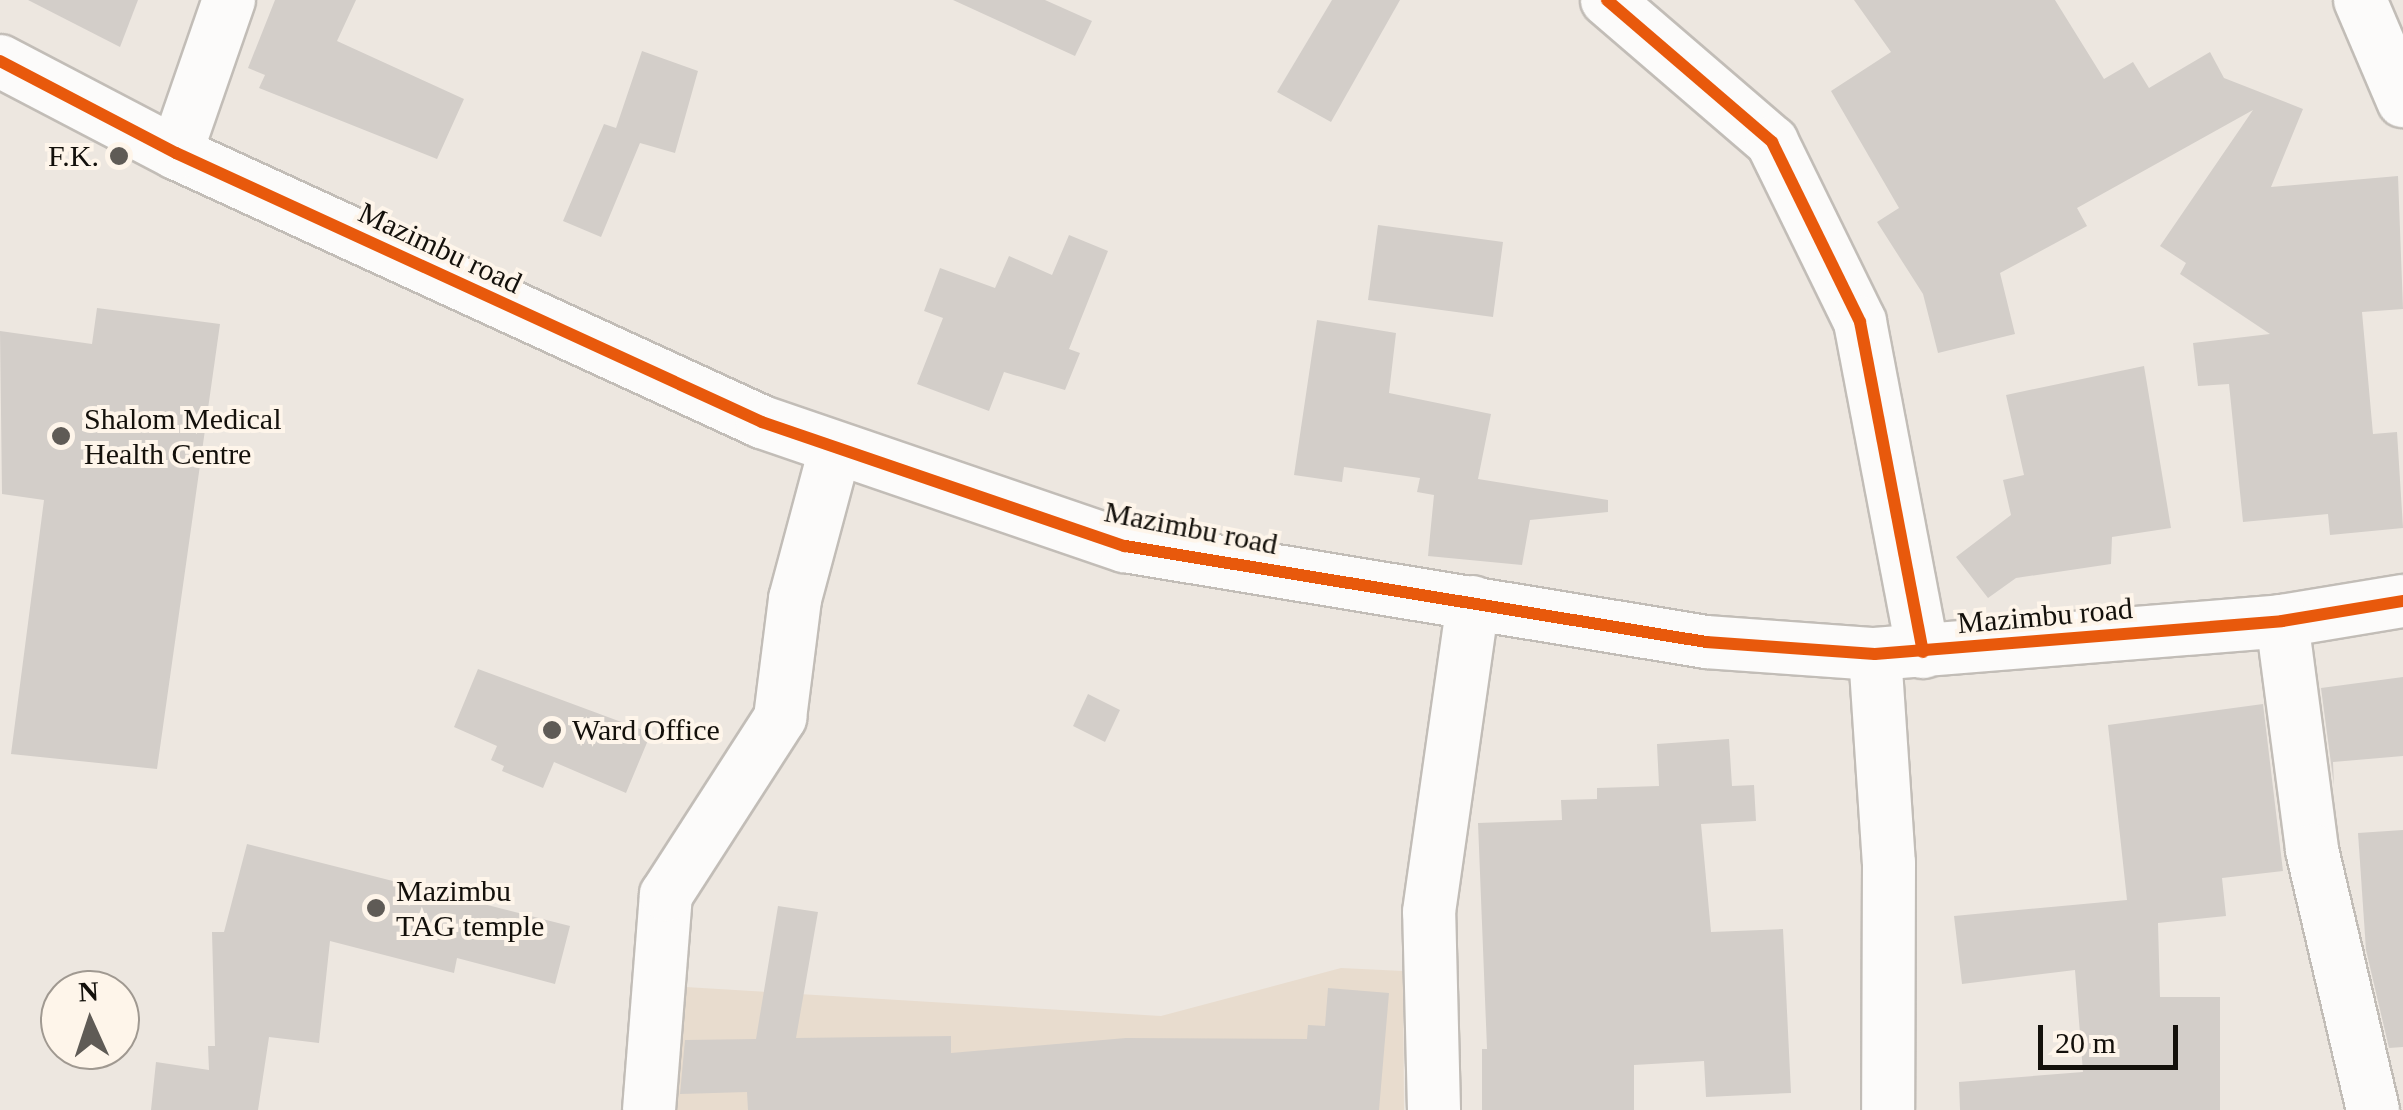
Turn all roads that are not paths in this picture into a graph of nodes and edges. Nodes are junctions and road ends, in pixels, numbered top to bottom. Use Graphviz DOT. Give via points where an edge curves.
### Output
graph roads {
  1 [pos="229,0"];
  2 [pos="1607,0"];
  3 [pos="2360,0"];
  4 [pos="0,61"];
  5 [pos="2403,101"];
  6 [pos="176,153"];
  7 [pos="834,450"];
  8 [pos="2403,601"];
  9 [pos="1473,602"];
  10 [pos="2282,621"];
  11 [pos="1899,653"];
  12 [pos="649,1110"];
  13 [pos="1434,1110"];
  14 [pos="1888,1110"];
  15 [pos="2373,1110"];
  1 -- 6 [label="street"];
  2 -- 11 [label="street" via="1772,142 1860,322"];
  3 -- 5 [label="street"];
  4 -- 6 [label="street, Mazimbu road"];
  6 -- 7 [label="street, Mazimbu road"];
  7 -- 9 [label="street, Mazimbu road" via="1126,546"];
  7 -- 12 [label="street" via="795,599 780,718 666,894"];
  8 -- 10 [label="street, Mazimbu road"];
  9 -- 11 [label="street, Mazimbu road" via="1706,642"];
  9 -- 13 [label="street" via="1429,912"];
  10 -- 11 [label="street, Mazimbu road"];
  10 -- 15 [label="street" via="2312,850"];
  11 -- 14 [label="street" via="1888,863"];
}
